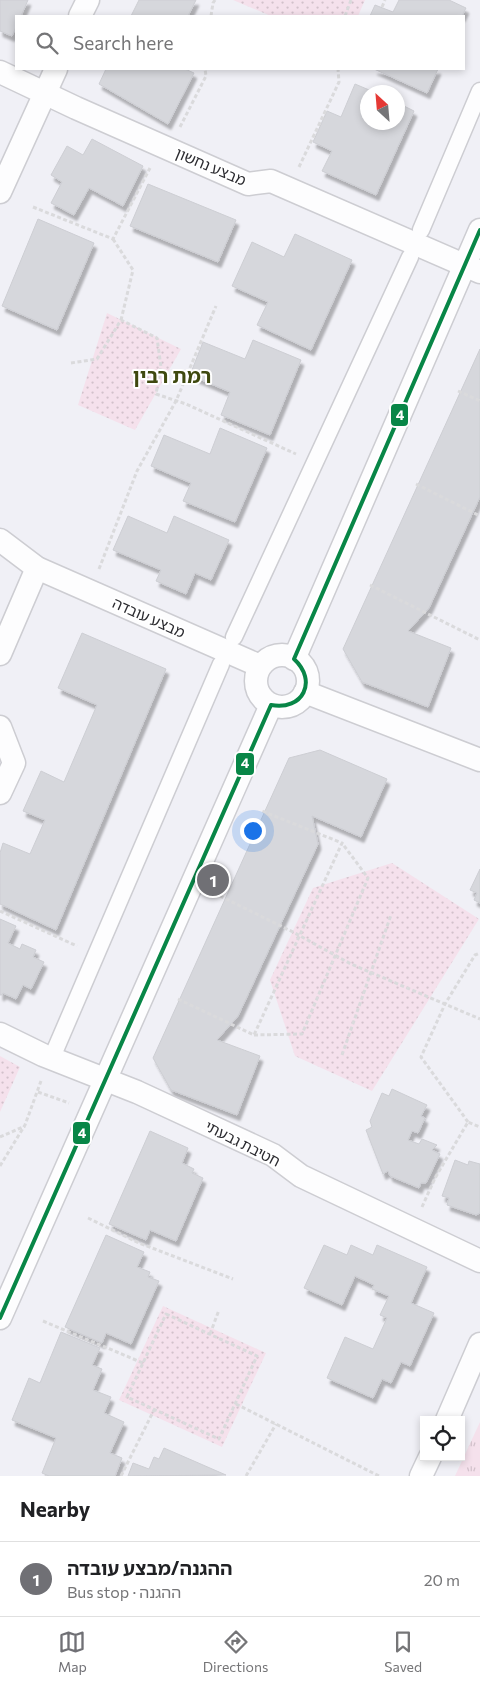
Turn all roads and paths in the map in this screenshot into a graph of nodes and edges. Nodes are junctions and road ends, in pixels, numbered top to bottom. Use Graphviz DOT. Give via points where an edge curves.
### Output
graph roads {
  1 [pos="88,0"];
  2 [pos="215,0"];
  3 [pos="351,0"];
  4 [pos="385,0"];
  5 [pos="382,8"];
  6 [pos="80,15"];
  7 [pos="212,15"];
  8 [pos="346,15"];
  9 [pos="56,70"];
  10 [pos="206,70"];
  11 [pos="338,70"];
  12 [pos="0,72"];
  13 [pos="480,91"];
  14 [pos="46,92"];
  15 [pos="169,140"];
  16 [pos="297,172"];
  17 [pos="0,192"];
  18 [pos="33,207"];
  19 [pos="422,230"];
  20 [pos="480,230"];
  21 [pos="113,239"];
  22 [pos="410,257"];
  23 [pos="473,268"];
  24 [pos="216,306"];
  25 [pos="120,320"];
  26 [pos="70,363"];
  27 [pos="458,391"];
  28 [pos="176,400"];
  29 [pos="480,401"];
  30 [pos="315,462"];
  31 [pos="416,484"];
  32 [pos="480,516"];
  33 [pos="0,540"];
  34 [pos="37,568"];
  35 [pos="99,570"];
  36 [pos="370,585"];
  37 [pos="234,637"];
  38 [pos="480,640"];
  39 [pos="0,654"];
  40 [pos="294,659"];
  41 [pos="221,664"];
  42 [pos="260,666"];
  43 [pos="305,692"];
  44 [pos="272,705"];
  45 [pos="0,727"];
  46 [pos="480,760"];
  47 [pos="0,793"];
  48 [pos="262,811"];
  49 [pos="342,843"];
  50 [pos="193,882"];
  51 [pos="0,911"];
  52 [pos="391,915"];
  53 [pos="300,936"];
  54 [pos="71,943"];
  55 [pos="480,953"];
  56 [pos="334,955"];
  57 [pos="371,972"];
  58 [pos="178,999"];
  59 [pos="445,1004"];
  60 [pos="480,1019"];
  61 [pos="0,1034"];
  62 [pos="254,1035"];
  63 [pos="56,1048"];
  64 [pos="342,1055"];
  65 [pos="43,1076"];
  66 [pos="105,1080"];
  67 [pos="38,1092"];
  68 [pos="74,1105"];
  69 [pos="468,1122"];
  70 [pos="25,1126"];
  71 [pos="480,1127"];
  72 [pos="0,1138"];
  73 [pos="0,1166"];
  74 [pos="88,1218"];
  75 [pos="413,1229"];
  76 [pos="480,1261"];
  77 [pos="233,1279"];
  78 [pos="219,1310"];
  79 [pos="0,1318"];
  80 [pos="43,1321"];
  81 [pos="210,1334"];
  82 [pos="480,1344"];
  83 [pos="144,1363"];
  84 [pos="236,1404"];
  85 [pos="154,1410"];
  86 [pos="449,1416"];
  87 [pos="276,1424"];
  88 [pos="428,1461"];
  89 [pos="121,1476"];
  90 [pos="246,1476"];
  91 [pos="379,1476"];
  92 [pos="421,1476"];
  1 -- 6 [label="street"];
  2 -- 7 [label="path"];
  3 -- 8 [label="path"];
  4 -- 5 [label="path"];
  9 -- 14 [label="street"];
  10 -- 15 [label="path" via="206,76"];
  11 -- 16 [label="path" via="338,82"];
  12 -- 14 [label="street, מבצע נחשון"];
  13 -- 19 [label="street"];
  14 -- 15 [label="street, מבצע נחשון" via="76,108"];
  14 -- 17 [label="street"];
  15 -- 21 [label="path"];
  15 -- 23 [label="street, מבצע נחשון" via="248,184 271,181"];
  18 -- 21 [label="path"];
  20 -- 23 [label="street"];
  21 -- 25 [label="path" via="133,270"];
  22 -- 30 [label="street"];
  23 -- 40 [label="street"];
  24 -- 28 [label="path"];
  25 -- 26 [label="path" via="97,359"];
  25 -- 28 [label="path" via="156,338 161,367 156,394"];
  27 -- 29 [label="path"];
  28 -- 30 [label="path"];
  28 -- 35 [label="path" via="137,471"];
  30 -- 37 [label="street"];
  31 -- 32 [label="path"];
  33 -- 34 [label="street, מבצע עובדה"];
  34 -- 39 [label="street"];
  34 -- 42 [label="street, מבצע עובדה"];
  36 -- 38 [label="path"];
  40 -- 42 [label="street" via="273,656"];
  40 -- 43 [label="street" via="304,667 307,675"];
  41 -- 63 [label="street"];
  42 -- 44 [label="street" via="256,674 257,691"];
  43 -- 44 [label="street" via="293,704 285,707"];
  43 -- 46 [label="street"];
  44 -- 50 [label="street"];
  45 -- 47 [label="street" via="14,763"];
  48 -- 49 [label="path"];
  49 -- 53 [label="path"];
  49 -- 56 [label="path" via="368,878"];
  50 -- 53 [label="path"];
  50 -- 66 [label="street"];
  51 -- 54 [label="path"];
  52 -- 57 [label="path"];
  53 -- 56 [label="path"];
  53 -- 62 [label="path"];
  55 -- 59 [label="path" via="474,955"];
  56 -- 57 [label="path"];
  56 -- 62 [label="path" via="302,1034"];
  57 -- 59 [label="path"];
  57 -- 64 [label="path"];
  58 -- 62 [label="path"];
  59 -- 60 [label="path"];
  59 -- 69 [label="path" via="421,1057"];
  61 -- 66 [label="street, חטיבת גבעתי"];
  65 -- 67 [label="path"];
  66 -- 75 [label="street, חטיבת גבעתי" via="273,1155 301,1176"];
  66 -- 79 [label="street"];
  67 -- 68 [label="path"];
  67 -- 70 [label="path"];
  69 -- 71 [label="path"];
  69 -- 75 [label="path" via="435,1178"];
  70 -- 72 [label="path"];
  70 -- 73 [label="path"];
  74 -- 77 [label="path" via="139,1243"];
  75 -- 76 [label="street, חטיבת גבעתי"];
  78 -- 81 [label="path"];
  80 -- 83 [label="path"];
  81 -- 83 [label="path" via="166,1314"];
  81 -- 84 [label="path" via="257,1356"];
  82 -- 86 [label="street"];
  83 -- 85 [label="path" via="128,1397"];
  84 -- 85 [label="path" via="219,1439"];
  84 -- 87 [label="path"];
  85 -- 89 [label="path"];
  87 -- 90 [label="path"];
  87 -- 91 [label="path"];
  88 -- 92 [label="street"];
}
